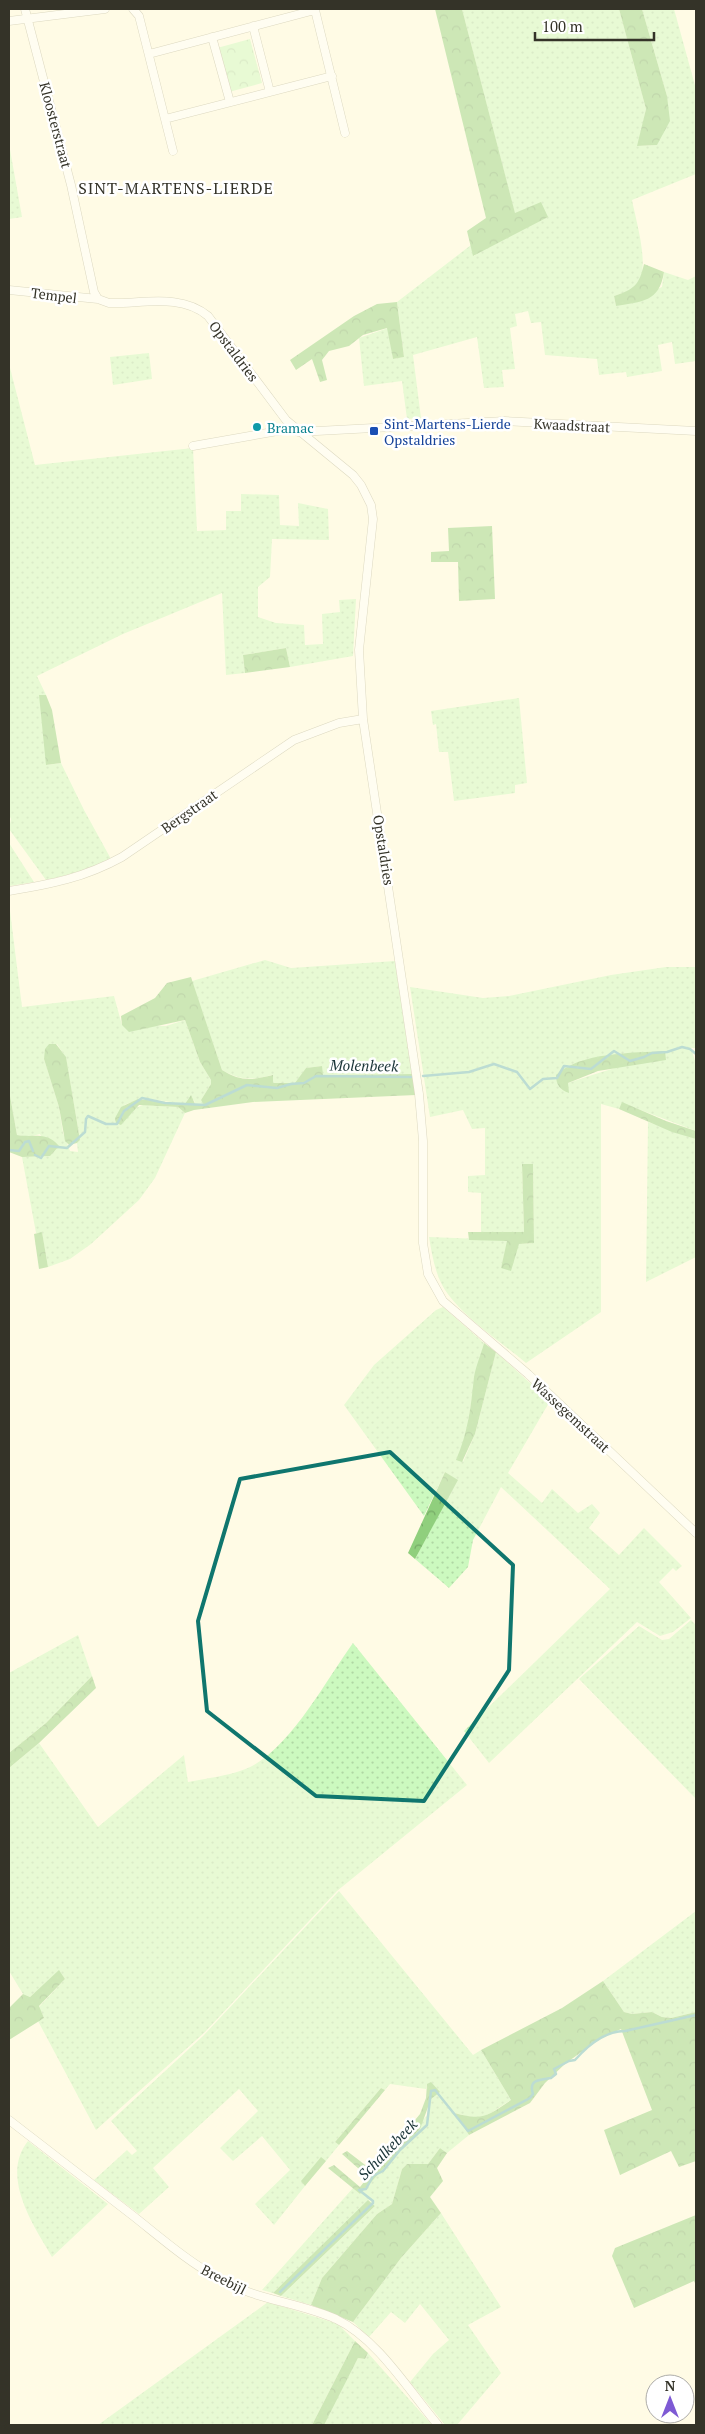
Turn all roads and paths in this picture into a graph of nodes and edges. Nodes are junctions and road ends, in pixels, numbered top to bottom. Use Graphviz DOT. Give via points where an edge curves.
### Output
graph roads {
  1 [pos="25,9"];
  2 [pos="105,9"];
  3 [pos="133,9"];
  4 [pos="28,19"];
  5 [pos="9,21"];
  6 [pos="253,26"];
  7 [pos="212,38"];
  8 [pos="149,54"];
  9 [pos="332,76"];
  10 [pos="270,92"];
  11 [pos="230,102"];
  12 [pos="165,119"];
  13 [pos="345,133"];
  14 [pos="173,151"];
  15 [pos="9,290"];
  16 [pos="98,299"];
  17 [pos="297,430"];
  18 [pos="696,431"];
  19 [pos="193,446"];
  20 [pos="363,719"];
  21 [pos="9,891"];
  22 [pos="443,1300"];
  23 [pos="696,1533"];
  24 [pos="9,2120"];
  25 [pos="438,2425"];
  1 -- 4 [label="street, Kloosterstraat"];
  2 -- 4 [label="street"];
  3 -- 8 [label="street" via="139,16"];
  4 -- 5 [label="street"];
  4 -- 16 [label="street, Kloosterstraat"];
  6 -- 7 [label="street"];
  6 -- 9 [label="street" via="315,10"];
  6 -- 10 [label="street"];
  7 -- 8 [label="street"];
  7 -- 11 [label="street"];
  8 -- 12 [label="street"];
  9 -- 10 [label="street"];
  9 -- 13 [label="street"];
  10 -- 11 [label="street"];
  11 -- 12 [label="street"];
  12 -- 14 [label="street"];
  15 -- 16 [label="street, Tempel"];
  16 -- 17 [label="street, Opstaldries" via="109,303 184,303 201,310"];
  17 -- 18 [label="street, Kwaadstraat" via="505,421"];
  17 -- 19 [label="street"];
  17 -- 20 [label="street, Opstaldries" via="353,475 371,505 373,519 359,650"];
  20 -- 21 [label="street, Bergstraat" via="339,723 294,740 96,872"];
  20 -- 22 [label="street, Opstaldries" via="421,1094 423,1243 428,1274"];
  22 -- 23 [label="street, Wassegemstraat" via="528,1374"];
  24 -- 25 [label="street, Breebijl" via="219,2279 265,2298 314,2310 355,2331 389,2365"];
}
